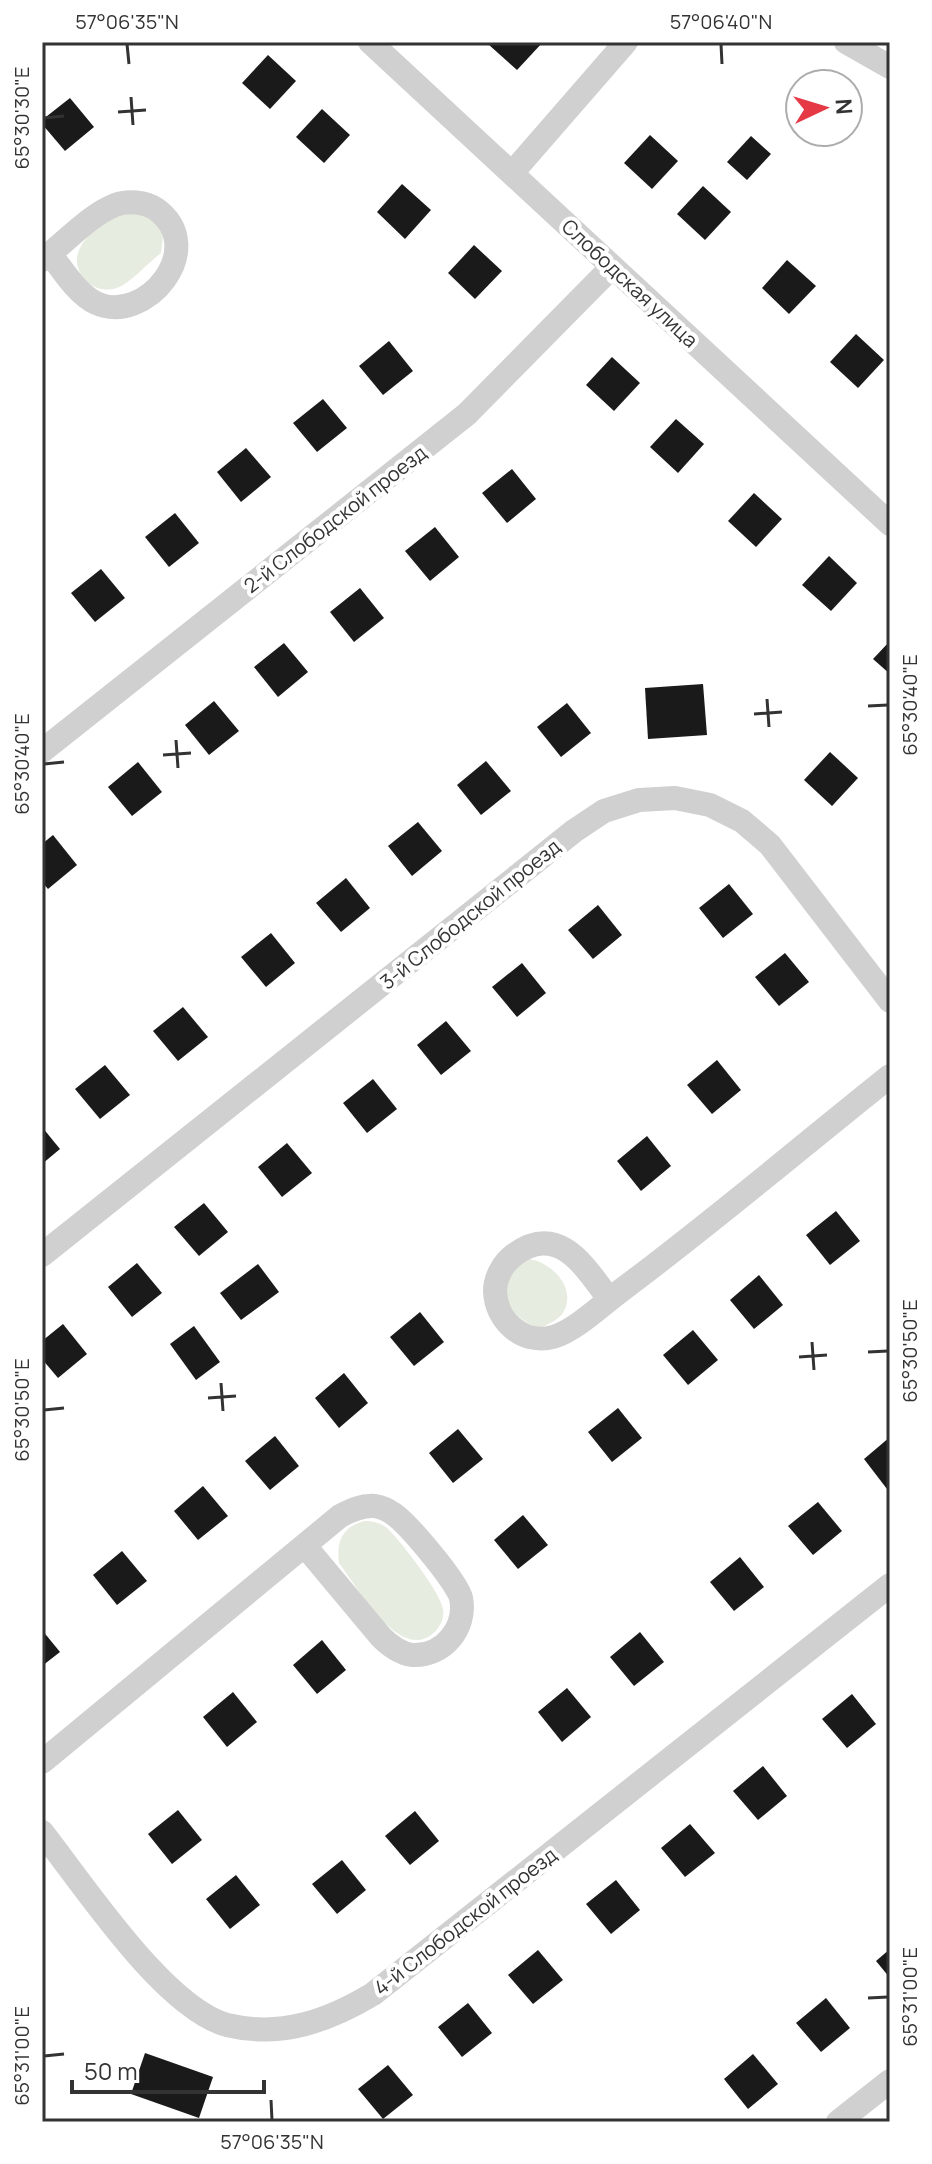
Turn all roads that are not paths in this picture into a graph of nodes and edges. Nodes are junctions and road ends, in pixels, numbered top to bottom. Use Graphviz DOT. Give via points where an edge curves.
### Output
graph roads {
  1 [pos="370,42"];
  2 [pos="626,42"];
  3 [pos="846,42"];
  4 [pos="890,67"];
  5 [pos="513,172"];
  6 [pos="46,257"];
  7 [pos="611,268"];
  8 [pos="890,524"];
  9 [pos="42,751"];
  10 [pos="890,1001"];
  11 [pos="890,1076"];
  12 [pos="42,1255"];
  13 [pos="609,1299"];
  14 [pos="305,1546"];
  15 [pos="890,1585"];
  16 [pos="42,1762"];
  17 [pos="42,1832"];
  18 [pos="890,2081"];
  19 [pos="838,2122"];
  1 -- 5 [label="street, Слободская улица"];
  2 -- 5 [label="street"];
  3 -- 4 [label="street"];
  5 -- 7 [label="street, Слободская улица"];
  6 -- 6 [label="street" via="94,303 112,308 130,306 162,283 178,251 167,218 136,202 102,213"];
  7 -- 8 [label="street, Слободская улица"];
  7 -- 9 [label="street, 2-й Слободской проезд" via="467,414"];
  10 -- 12 [label="street, 3-й Слободской проезд" via="770,845 742,821 710,805 675,798 639,800 604,811 574,831"];
  11 -- 13 [label="street"];
  13 -- 13 [label="street" via="579,1260 548,1243 530,1245 512,1257 495,1288 505,1322 536,1338 562,1332"];
  14 -- 14 [label="street" via="356,1508 374,1506 391,1512 461,1596 457,1631 429,1653 411,1655 394,1649"];
  14 -- 16 [label="street"];
  15 -- 17 [label="street, 4-й Слободской проезд" via="373,1994 307,2026 268,2030 225,2024 193,2007 154,1975"];
  18 -- 19 [label="street"];
}
